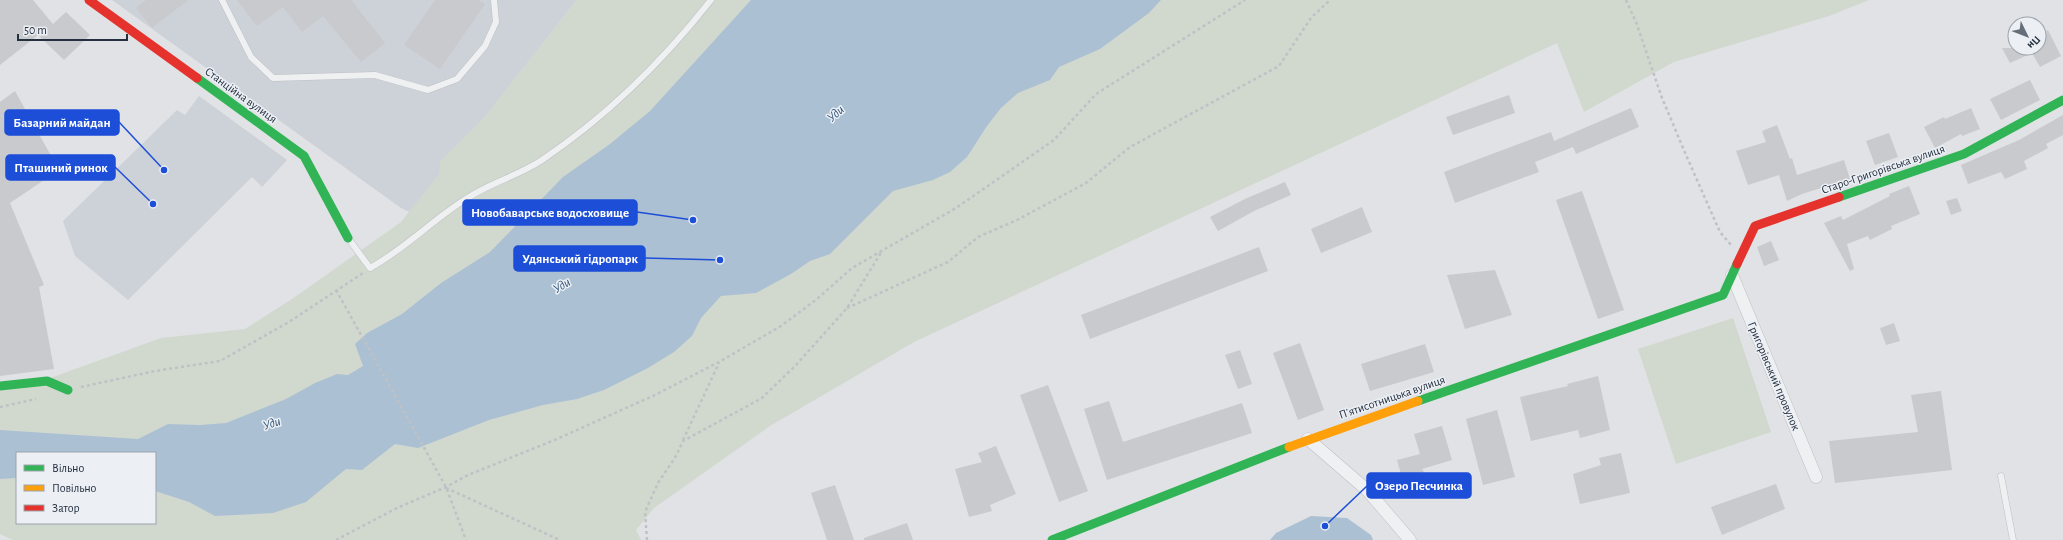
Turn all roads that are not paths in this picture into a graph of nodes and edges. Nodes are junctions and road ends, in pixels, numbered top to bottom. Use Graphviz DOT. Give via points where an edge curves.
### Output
graph roads {
  1 [pos="222,0"];
  2 [pos="494,0"];
  3 [pos="711,0"];
  4 [pos="94,1"];
  5 [pos="2063,100"];
  6 [pos="348,238"];
  7 [pos="1732,275"];
  8 [pos="0,386"];
  9 [pos="68,390"];
  10 [pos="1308,439"];
  11 [pos="2002,476"];
  12 [pos="1816,477"];
  13 [pos="1052,540"];
  14 [pos="1410,540"];
  15 [pos="2013,540"];
  1 -- 2 [label="lane" via="251,57 273,78 375,75 428,90 457,79 485,46 496,22"];
  3 -- 6 [label="lane" via="684,34 603,114 541,161 466,198 386,260 370,268"];
  4 -- 6 [label="street, Станційна вулиця" via="304,156"];
  5 -- 7 [label="street, Старо-Григорівська вулиця" via="1964,154 1755,226"];
  7 -- 10 [label="street, П’ятисотницька вулиця" via="1723,295"];
  7 -- 12 [label="street, Григорівський провулок"];
  8 -- 9 [label="street" via="47,381"];
  10 -- 13 [label="street, П’ятисотницька вулиця"];
  10 -- 14 [label="street" via="1367,490"];
  11 -- 15 [label="lane"];
}
